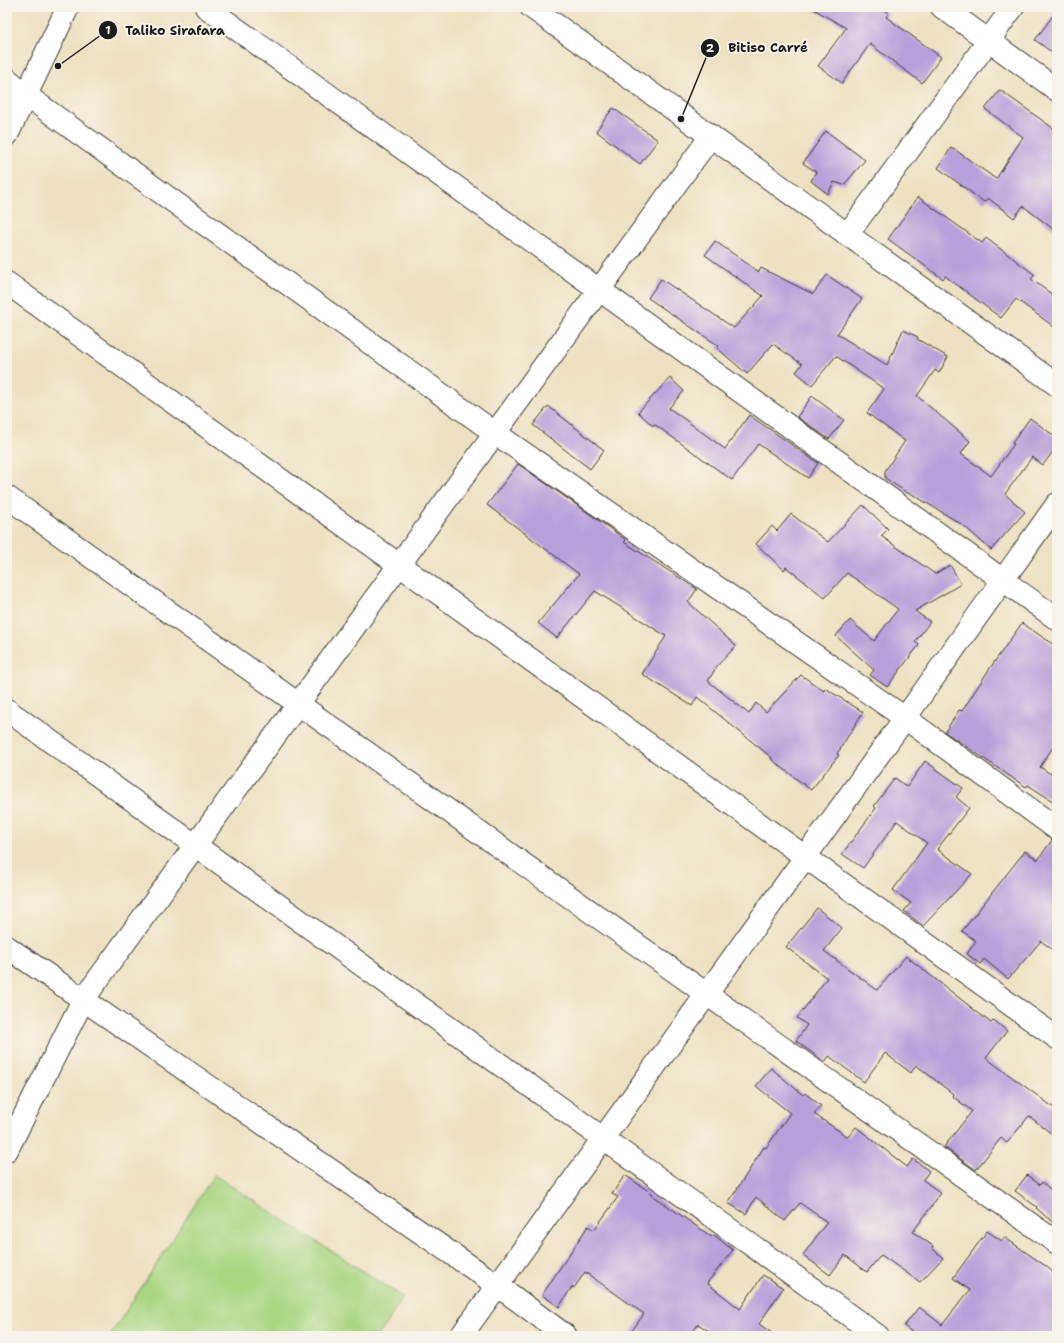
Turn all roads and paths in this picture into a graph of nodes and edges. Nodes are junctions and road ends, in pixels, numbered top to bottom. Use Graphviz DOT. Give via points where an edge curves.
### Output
graph roads {
  1 [pos="68,7"];
  2 [pos="206,7"];
  3 [pos="531,7"];
  4 [pos="942,7"];
  5 [pos="1013,7"];
  6 [pos="988,41"];
  7 [pos="7,79"];
  8 [pos="1057,90"];
  9 [pos="17,93"];
  10 [pos="7,135"];
  11 [pos="711,136"];
  12 [pos="847,235"];
  13 [pos="7,283"];
  14 [pos="599,290"];
  15 [pos="1057,386"];
  16 [pos="495,433"];
  17 [pos="7,497"];
  18 [pos="1057,504"];
  19 [pos="399,565"];
  20 [pos="1003,580"];
  21 [pos="1057,619"];
  22 [pos="298,704"];
  23 [pos="7,710"];
  24 [pos="905,718"];
  25 [pos="1057,828"];
  26 [pos="196,845"];
  27 [pos="804,857"];
  28 [pos="7,947"];
  29 [pos="706,994"];
  30 [pos="83,1000"];
  31 [pos="1057,1038"];
  32 [pos="602,1138"];
  33 [pos="7,1150"];
  34 [pos="1057,1243"];
  35 [pos="497,1285"];
  36 [pos="461,1336"];
  37 [pos="566,1336"];
  38 [pos="878,1336"];
  1 -- 9 [label="street"];
  2 -- 14 [label="street"];
  3 -- 11 [label="street"];
  4 -- 6 [label="street"];
  5 -- 6 [label="street"];
  6 -- 8 [label="street"];
  6 -- 12 [label="street"];
  7 -- 9 [label="street"];
  9 -- 10 [label="street"];
  9 -- 16 [label="street"];
  11 -- 12 [label="street"];
  11 -- 14 [label="street"];
  12 -- 15 [label="street"];
  13 -- 19 [label="street"];
  14 -- 16 [label="street"];
  14 -- 20 [label="street"];
  16 -- 19 [label="street"];
  16 -- 24 [label="street"];
  17 -- 22 [label="street"];
  18 -- 20 [label="street"];
  19 -- 22 [label="street"];
  19 -- 27 [label="street"];
  20 -- 21 [label="street"];
  20 -- 24 [label="street"];
  22 -- 26 [label="street"];
  22 -- 29 [label="street"];
  23 -- 26 [label="street"];
  24 -- 25 [label="street"];
  24 -- 27 [label="street"];
  26 -- 30 [label="street"];
  26 -- 32 [label="street"];
  27 -- 29 [label="street"];
  27 -- 31 [label="street"];
  28 -- 30 [label="street"];
  29 -- 32 [label="street"];
  29 -- 34 [label="street"];
  30 -- 33 [label="street"];
  30 -- 35 [label="street"];
  32 -- 35 [label="street"];
  32 -- 38 [label="street"];
  35 -- 36 [label="street"];
  35 -- 37 [label="street"];
}
